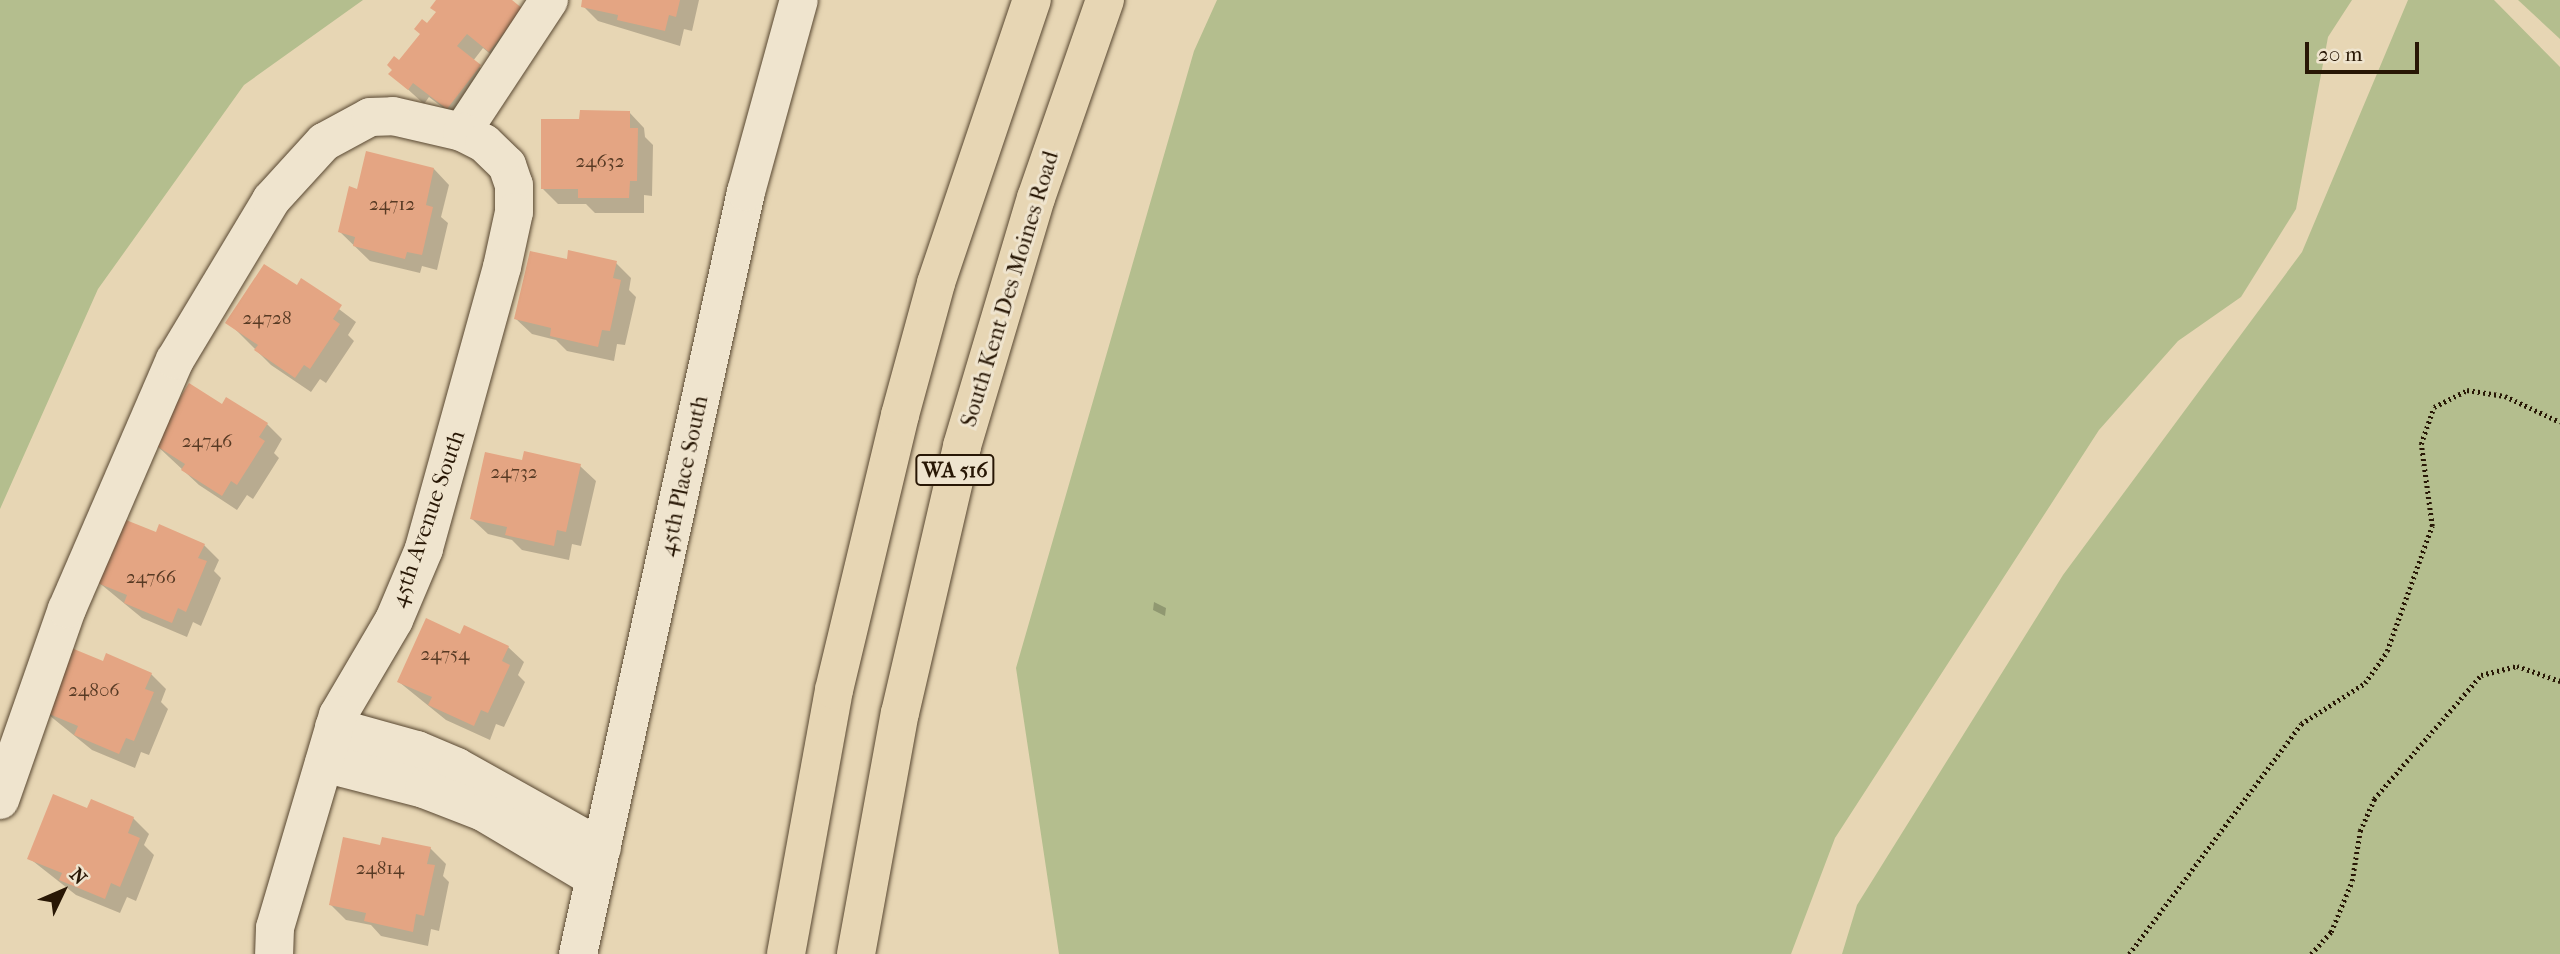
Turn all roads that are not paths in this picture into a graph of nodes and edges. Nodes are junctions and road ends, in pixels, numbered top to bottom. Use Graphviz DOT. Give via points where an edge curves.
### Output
graph roads {
  1 [pos="549,0"];
  2 [pos="799,0"];
  3 [pos="1032,0"];
  4 [pos="1105,0"];
  5 [pos="462,132"];
  6 [pos="329,745"];
  7 [pos="0,800"];
  8 [pos="598,863"];
  9 [pos="274,954"];
  10 [pos="578,954"];
  11 [pos="786,954"];
  12 [pos="856,954"];
  1 -- 5 [label="street"];
  2 -- 8 [label="street, 45th Place South" via="746,192"];
  3 -- 11 [label="highway, WA 516" via="936,284 891,449 834,690"];
  4 -- 12 [label="highway, South Kent Des Moines Road / WA 516" via="1036,198 961,446 900,713"];
  5 -- 6 [label="street, 45th Avenue South" via="493,149 508,165 515,197 508,244 424,549 394,620 349,693"];
  5 -- 7 [label="street, 45th Avenue South" via="393,116 359,120 310,154 271,200 175,360 67,609"];
  6 -- 8 [label="street" via="417,750 457,767"];
  6 -- 9 [label="street, 45th Avenue South" via="275,928"];
  8 -- 10 [label="street, 45th Place South"];
}
